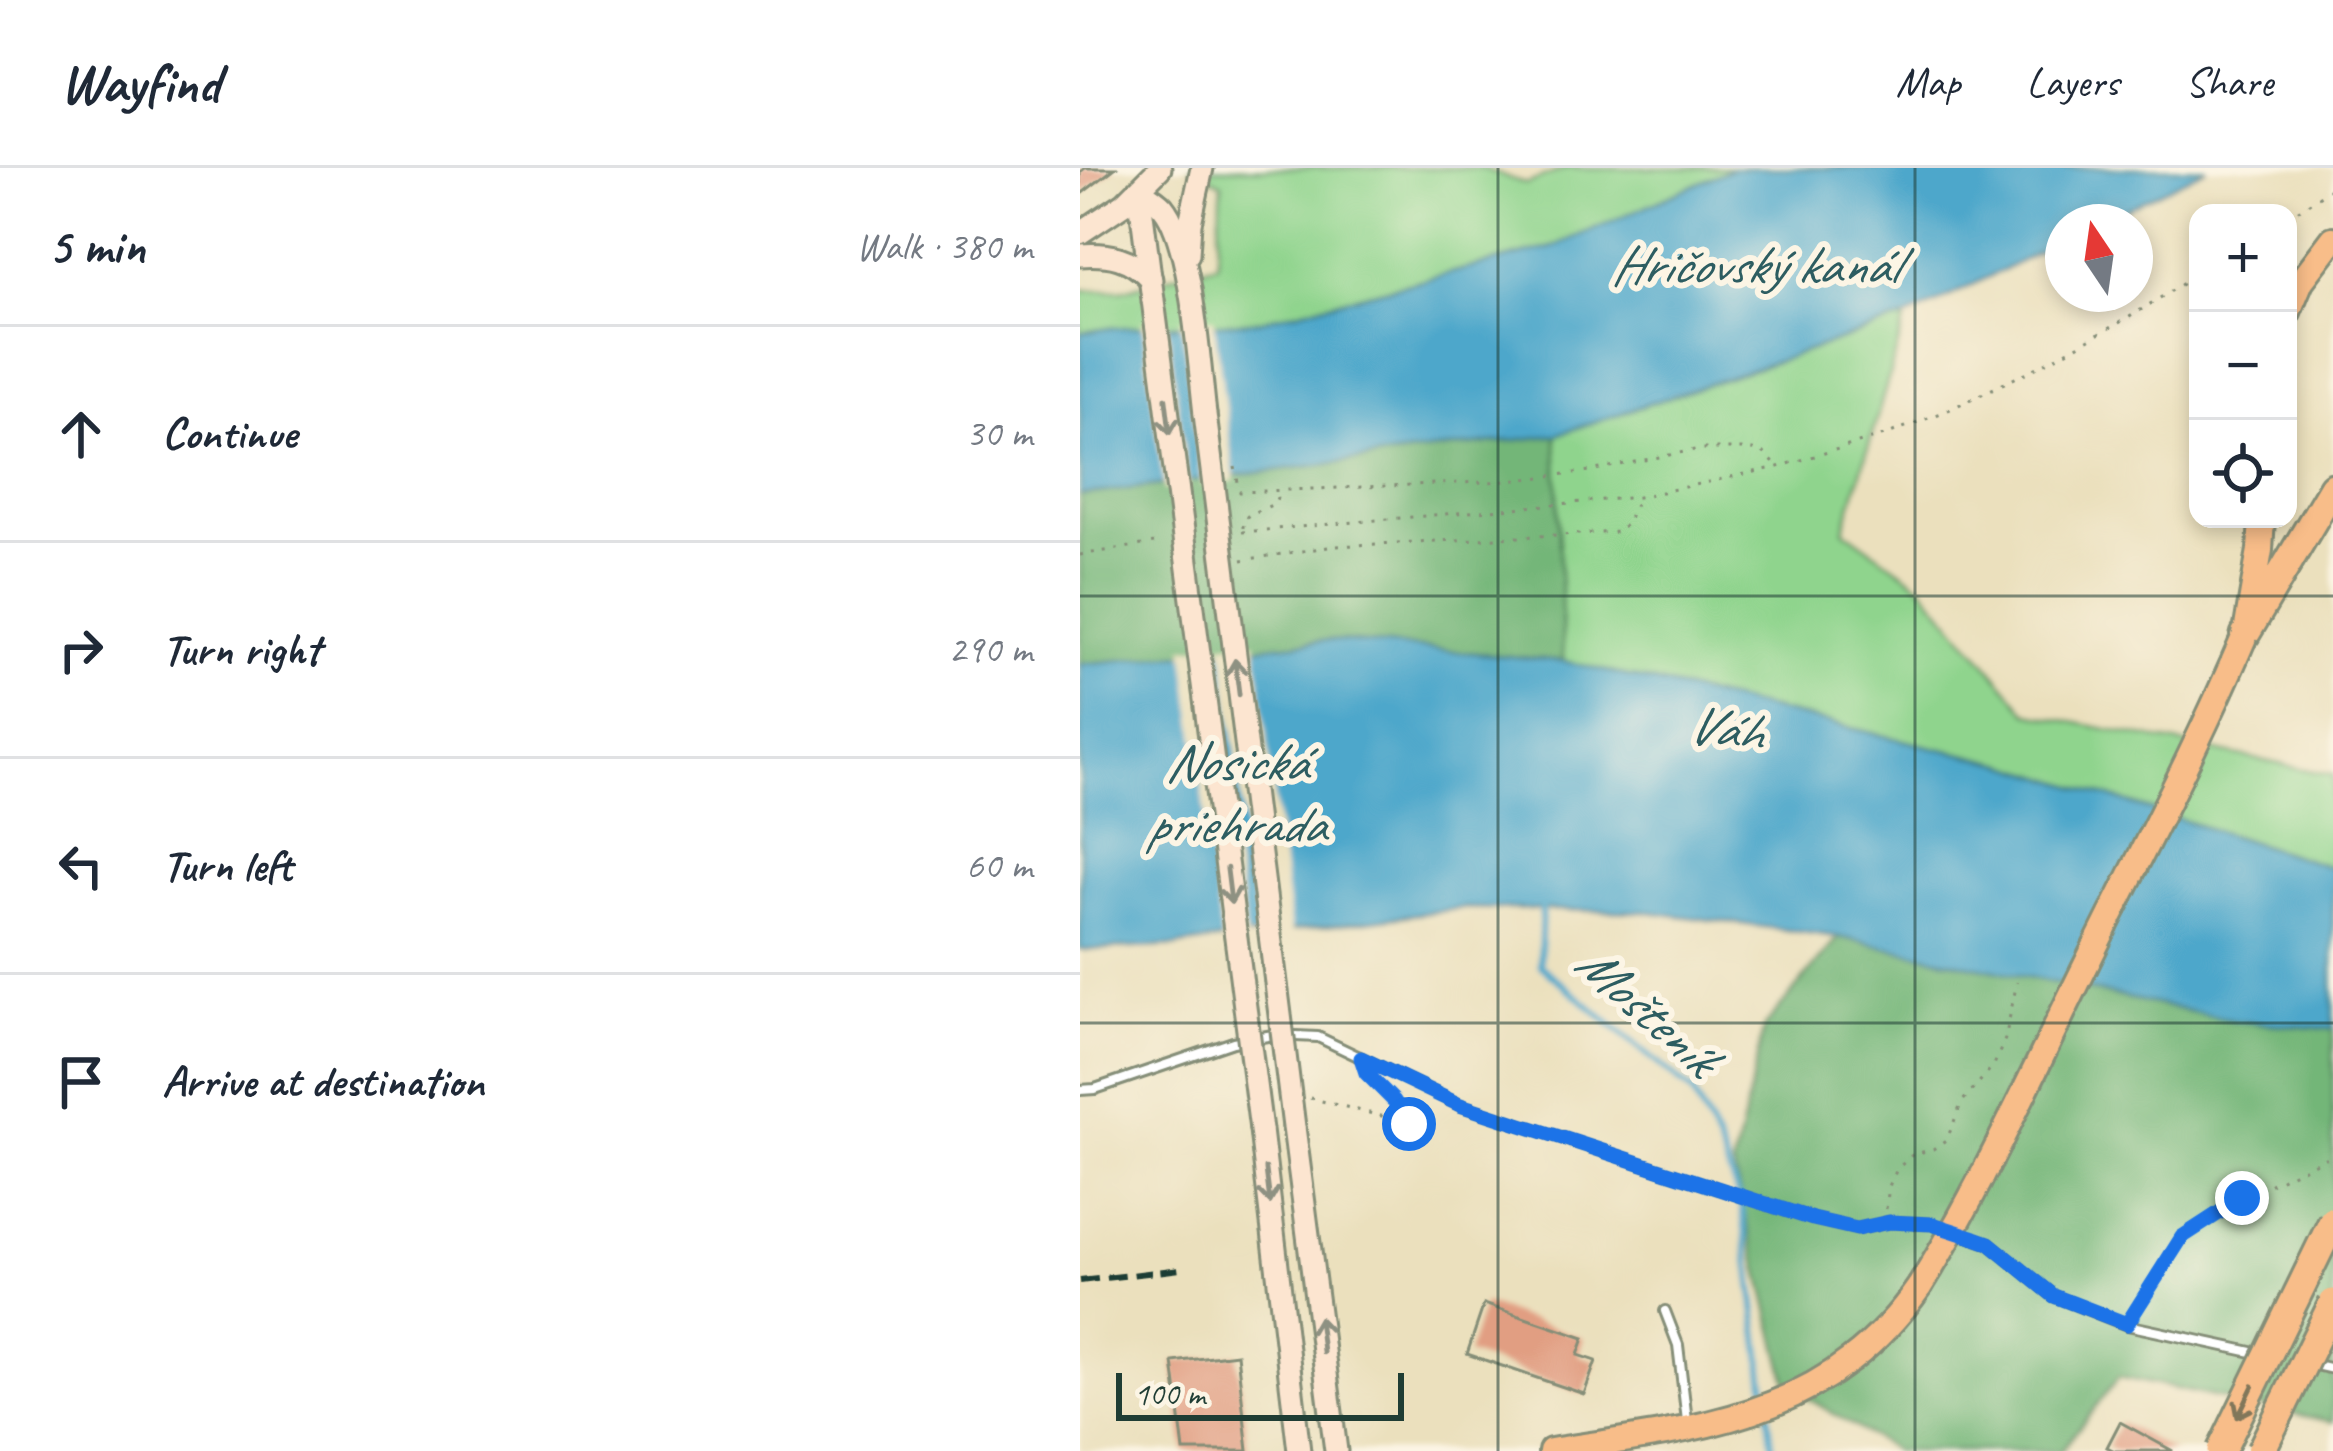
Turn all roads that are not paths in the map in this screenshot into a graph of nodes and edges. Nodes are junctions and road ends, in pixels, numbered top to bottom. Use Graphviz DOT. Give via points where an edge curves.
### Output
graph roads {
  1 [pos="1160,168"];
  2 [pos="1202,168"];
  3 [pos="1139,190"];
  4 [pos="1080,233"];
  5 [pos="2333,239"];
  6 [pos="1080,255"];
  7 [pos="1187,272"];
  8 [pos="1152,290"];
  9 [pos="2297,291"];
  10 [pos="2333,487"];
  11 [pos="2261,528"];
  12 [pos="2245,635"];
  13 [pos="1080,1090"];
  14 [pos="2333,1221"];
  15 [pos="2333,1303"];
  16 [pos="1665,1311"];
  17 [pos="2333,1369"];
  18 [pos="1689,1430"];
  19 [pos="1300,1451"];
  20 [pos="1336,1451"];
  21 [pos="1551,1451"];
  22 [pos="2221,1451"];
  23 [pos="2261,1451"];
  1 -- 3 [label="main road"];
  2 -- 7 [label="main road"];
  3 -- 4 [label="main road"];
  3 -- 7 [label="main road" via="1165,209"];
  3 -- 8 [label="main road"];
  5 -- 9 [label="highway"];
  6 -- 8 [label="main road" via="1136,264"];
  20 -- 7 [label="main road, one-way, bridge"];
  8 -- 19 [label="main road, one-way, bridge"];
  10 -- 12 [label="highway"];
  11 -- 12 [label="highway"];
  12 -- 18 [label="highway, bridge" via="1920,1286 1886,1330 1821,1381"];
  13 -- 17 [label="lane" via="1233,1042 1318,1037 1460,1105 1813,1219 1857,1229 1932,1224 1989,1243 2054,1296 2127,1324"];
  14 -- 22 [label="highway, one-way, bridge"];
  15 -- 23 [label="highway, bridge"];
  16 -- 18 [label="lane" via="1678,1345"];
  18 -- 21 [label="highway"];
}
